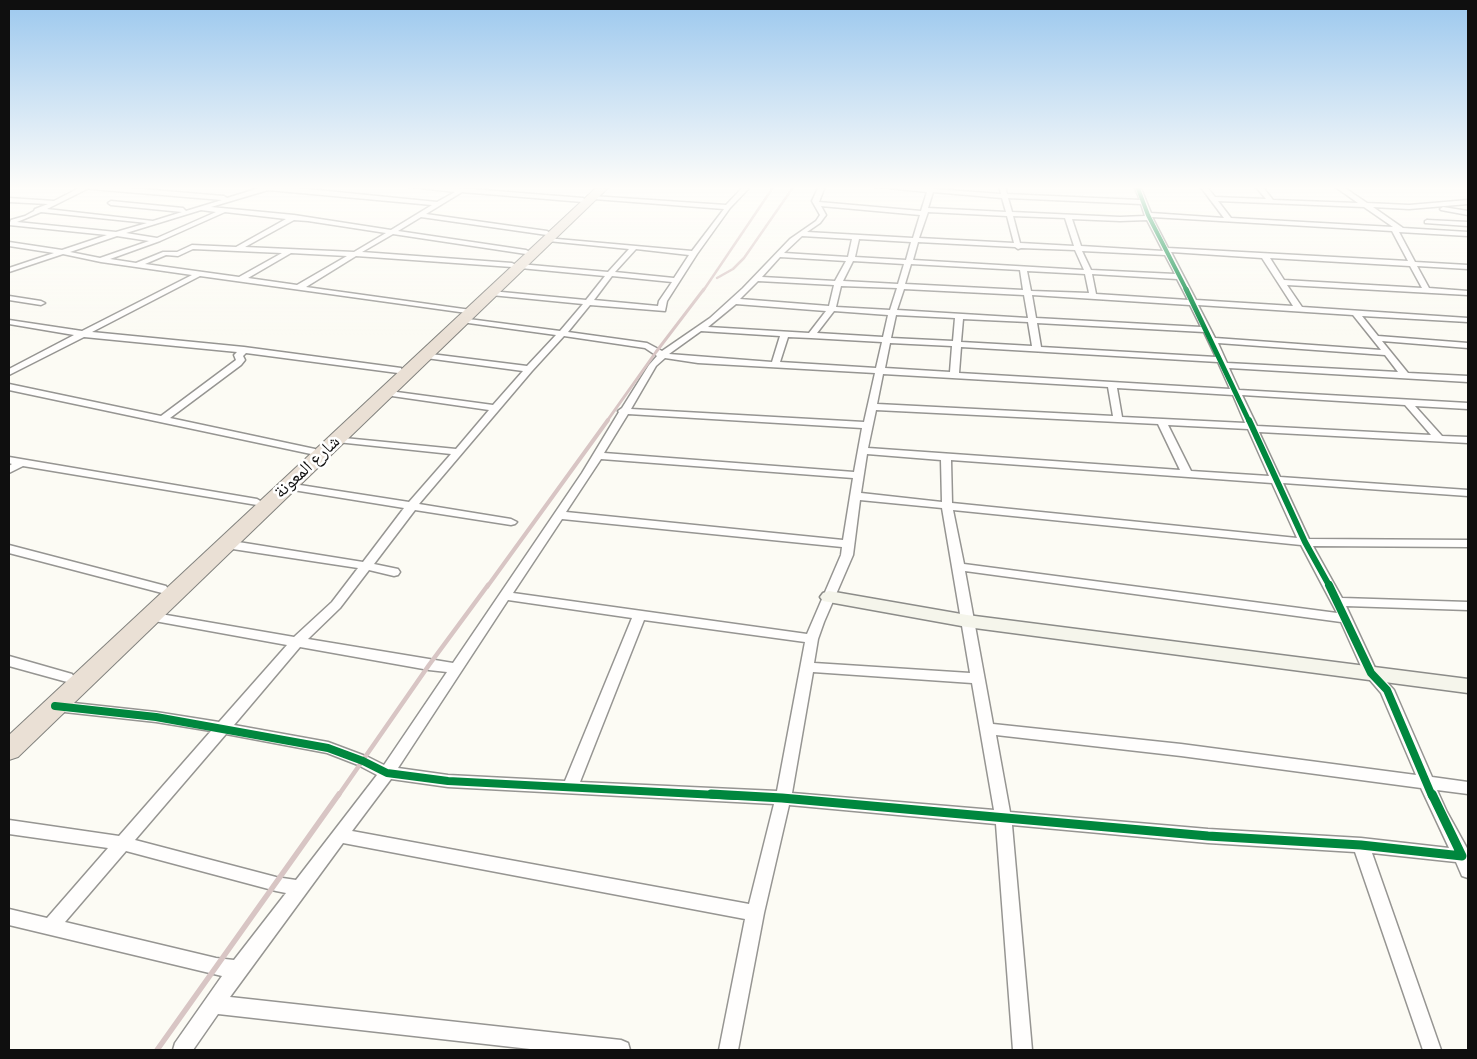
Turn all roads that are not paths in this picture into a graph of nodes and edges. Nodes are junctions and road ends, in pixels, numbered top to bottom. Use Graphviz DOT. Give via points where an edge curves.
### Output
graph roads {
  1 [pos="111,235"];
  2 [pos="126,235"];
  3 [pos="168,235"];
  4 [pos="261,235"];
  5 [pos="388,235"];
  6 [pos="403,235"];
  7 [pos="543,235"];
  8 [pos="707,235"];
  9 [pos="798,235"];
  10 [pos="819,235"];
  11 [pos="917,235"];
  12 [pos="1015,235"];
  13 [pos="1074,235"];
  14 [pos="1159,235"];
  15 [pos="1399,235"];
  16 [pos="547,236"];
  17 [pos="856,238"];
  18 [pos="158,240"];
  19 [pos="915,241"];
  20 [pos="9,244"];
  21 [pos="634,247"];
  22 [pos="1018,247"];
  23 [pos="237,248"];
  24 [pos="1078,249"];
  25 [pos="60,251"];
  26 [pos="290,251"];
  27 [pos="1167,252"];
  28 [pos="694,253"];
  29 [pos="356,254"];
  30 [pos="778,255"];
  31 [pos="1265,256"];
  32 [pos="851,259"];
  33 [pos="101,260"];
  34 [pos="519,261"];
  35 [pos="909,262"];
  36 [pos="1412,264"];
  37 [pos="137,265"];
  38 [pos="1468,267"];
  39 [pos="9,268"];
  40 [pos="1023,268"];
  41 [pos="1088,271"];
  42 [pos="199,274"];
  43 [pos="610,274"];
  44 [pos="1180,277"];
  45 [pos="756,279"];
  46 [pos="240,280"];
  47 [pos="677,280"];
  48 [pos="1282,282"];
  49 [pos="838,284"];
  50 [pos="902,287"];
  51 [pos="298,288"];
  52 [pos="1427,291"];
  53 [pos="1028,292"];
  54 [pos="491,293"];
  55 [pos="1468,293"];
  56 [pos="1093,296"];
  57 [pos="9,298"];
  58 [pos="733,301"];
  59 [pos="41,303"];
  60 [pos="588,303"];
  61 [pos="1192,303"];
  62 [pos="832,309"];
  63 [pos="1299,309"];
  64 [pos="893,312"];
  65 [pos="1355,312"];
  66 [pos="465,314"];
  67 [pos="959,316"];
  68 [pos="1031,319"];
  69 [pos="1468,320"];
  70 [pos="9,322"];
  71 [pos="701,329"];
  72 [pos="83,334"];
  73 [pos="562,334"];
  74 [pos="786,334"];
  75 [pos="1209,335"];
  76 [pos="811,336"];
  77 [pos="1375,338"];
  78 [pos="887,341"];
  79 [pos="957,344"];
  80 [pos="1468,345"];
  81 [pos="1036,349"];
  82 [pos="244,350"];
  83 [pos="1387,353"];
  84 [pos="426,355"];
  85 [pos="662,355"];
  86 [pos="1223,363"];
  87 [pos="775,365"];
  88 [pos="529,369"];
  89 [pos="398,370"];
  90 [pos="9,372"];
  91 [pos="880,372"];
  92 [pos="1404,374"];
  93 [pos="954,376"];
  94 [pos="1468,379"];
  95 [pos="1112,386"];
  96 [pos="9,387"];
  97 [pos="385,392"];
  98 [pos="1237,394"];
  99 [pos="1408,403"];
  100 [pos="1468,406"];
  101 [pos="872,407"];
  102 [pos="496,408"];
  103 [pos="623,411"];
  104 [pos="359,412"];
  105 [pos="162,420"];
  106 [pos="1118,420"];
  107 [pos="1162,422"];
  108 [pos="868,425"];
  109 [pos="1253,428"];
  110 [pos="1438,438"];
  111 [pos="337,439"];
  112 [pos="1467,441"];
  113 [pos="311,451"];
  114 [pos="459,452"];
  115 [pos="862,452"];
  116 [pos="598,456"];
  117 [pos="946,457"];
  118 [pos="9,460"];
  119 [pos="22,462"];
  120 [pos="9,470"];
  121 [pos="1187,474"];
  122 [pos="858,475"];
  123 [pos="1277,480"];
  124 [pos="287,486"];
  125 [pos="1468,493"];
  126 [pos="856,496"];
  127 [pos="257,502"];
  128 [pos="947,504"];
  129 [pos="411,507"];
  130 [pos="560,515"];
  131 [pos="511,522"];
  132 [pos="1305,542"];
  133 [pos="1468,543"];
  134 [pos="226,544"];
  135 [pos="849,544"];
  136 [pos="9,549"];
  137 [pos="367,566"];
  138 [pos="960,567"];
  139 [pos="394,572"];
  140 [pos="162,589"];
  141 [pos="506,596"];
  142 [pos="829,597"];
  143 [pos="1338,602"];
  144 [pos="1468,606"];
  145 [pos="640,614"];
  146 [pos="149,616"];
  147 [pos="1345,618"];
  148 [pos="967,620"];
  149 [pos="812,640"];
  150 [pos="298,641"];
  151 [pos="9,661"];
  152 [pos="806,667"];
  153 [pos="455,668"];
  154 [pos="1371,673"];
  155 [pos="67,677"];
  156 [pos="978,678"];
  157 [pos="1468,686"];
  158 [pos="55,706"];
  159 [pos="223,728"];
  160 [pos="988,729"];
  161 [pos="9,731"];
  162 [pos="9,750"];
  163 [pos="387,773"];
  164 [pos="1425,782"];
  165 [pos="570,788"];
  166 [pos="1468,788"];
  167 [pos="782,798"];
  168 [pos="1003,818"];
  169 [pos="9,827"];
  170 [pos="340,835"];
  171 [pos="124,844"];
  172 [pos="1361,845"];
  173 [pos="1466,861"];
  174 [pos="299,888"];
  175 [pos="755,913"];
  176 [pos="9,917"];
  177 [pos="50,927"];
  178 [pos="238,970"];
  179 [pos="213,1004"];
  180 [pos="182,1050"];
  181 [pos="620,1050"];
  182 [pos="729,1050"];
  183 [pos="1023,1050"];
  184 [pos="1432,1050"];
  1 -- 25 [label="street"];
  2 -- 18 [label="street"];
  3 -- 18 [label="street"];
  4 -- 23 [label="street"];
  5 -- 29 [label="street"];
  6 -- 34 [label="street"];
  7 -- 16 [label="street"];
  8 -- 28 [label="street"];
  9 -- 30 [label="street"];
  10 -- 17 [label="street"];
  11 -- 19 [label="street"];
  12 -- 22 [label="street"];
  13 -- 24 [label="street"];
  14 -- 27 [label="street"];
  15 -- 36 [label="street"];
  16 -- 21 [label="street"];
  16 -- 34 [label="highway, شارع المعونة"];
  17 -- 19 [label="street"];
  17 -- 32 [label="street"];
  18 -- 33 [label="street"];
  19 -- 22 [label="street"];
  19 -- 35 [label="street"];
  20 -- 25 [label="street"];
  21 -- 28 [label="street"];
  21 -- 43 [label="street"];
  22 -- 24 [label="street"];
  23 -- 26 [label="street"];
  23 -- 37 [label="street" via="191,247 178,254 164,254"];
  24 -- 27 [label="street"];
  24 -- 41 [label="street"];
  25 -- 33 [label="street"];
  25 -- 39 [label="street"];
  26 -- 29 [label="street"];
  26 -- 46 [label="street"];
  27 -- 31 [label="street"];
  27 -- 44 [label="street"];
  28 -- 47 [label="street"];
  29 -- 34 [label="street"];
  29 -- 51 [label="street"];
  30 -- 32 [label="street"];
  30 -- 45 [label="street"];
  31 -- 36 [label="street"];
  31 -- 48 [label="street"];
  32 -- 35 [label="street"];
  32 -- 49 [label="street"];
  33 -- 37 [label="street"];
  34 -- 43 [label="street"];
  34 -- 54 [label="highway, شارع المعونة"];
  34 -- 66 [label="highway, شارع المعونة"];
  35 -- 40 [label="street"];
  35 -- 50 [label="street"];
  36 -- 38 [label="street"];
  36 -- 52 [label="street"];
  37 -- 42 [label="street"];
  40 -- 41 [label="street"];
  40 -- 53 [label="street"];
  41 -- 44 [label="street"];
  41 -- 56 [label="street"];
  42 -- 46 [label="street"];
  42 -- 72 [label="street"];
  43 -- 47 [label="street"];
  43 -- 60 [label="street"];
  44 -- 61 [label="street"];
  45 -- 49 [label="street"];
  45 -- 58 [label="street"];
  46 -- 51 [label="street"];
  47 -- 60 [label="street" via="662,308"];
  48 -- 52 [label="street"];
  48 -- 63 [label="street"];
  49 -- 50 [label="street"];
  49 -- 62 [label="street"];
  50 -- 53 [label="street"];
  50 -- 64 [label="street"];
  51 -- 66 [label="street"];
  52 -- 55 [label="street"];
  53 -- 56 [label="street"];
  53 -- 68 [label="street"];
  54 -- 60 [label="street"];
  54 -- 66 [label="highway, شارع المعونة"];
  56 -- 61 [label="street"];
  57 -- 59 [label="street"];
  58 -- 62 [label="street"];
  58 -- 71 [label="street"];
  60 -- 73 [label="street"];
  61 -- 63 [label="street"];
  61 -- 75 [label="street"];
  62 -- 64 [label="street"];
  62 -- 76 [label="street"];
  63 -- 65 [label="street"];
  64 -- 67 [label="street"];
  64 -- 78 [label="street"];
  65 -- 69 [label="street"];
  65 -- 77 [label="street"];
  66 -- 73 [label="street"];
  66 -- 84 [label="highway, شارع المعونة"];
  66 -- 89 [label="highway, شارع المعونة"];
  67 -- 68 [label="street"];
  67 -- 79 [label="street"];
  68 -- 75 [label="street"];
  68 -- 81 [label="street"];
  70 -- 72 [label="street"];
  71 -- 74 [label="street"];
  71 -- 85 [label="street"];
  72 -- 82 [label="street"];
  72 -- 90 [label="street"];
  73 -- 85 [label="street" via="647,346"];
  73 -- 88 [label="street"];
  74 -- 76 [label="street"];
  74 -- 87 [label="street"];
  75 -- 83 [label="street"];
  75 -- 86 [label="street"];
  76 -- 78 [label="street"];
  77 -- 80 [label="street"];
  77 -- 83 [label="street"];
  78 -- 79 [label="street"];
  78 -- 91 [label="street"];
  79 -- 81 [label="street"];
  79 -- 93 [label="street"];
  81 -- 86 [label="street"];
  82 -- 89 [label="street"];
  82 -- 105 [label="street" via="238,355 238,363"];
  83 -- 92 [label="street"];
  84 -- 88 [label="street"];
  84 -- 97 [label="highway, شارع المعونة"];
  85 -- 87 [label="street"];
  85 -- 103 [label="street"];
  86 -- 92 [label="street"];
  86 -- 98 [label="street"];
  87 -- 91 [label="street"];
  88 -- 102 [label="street"];
  89 -- 104 [label="highway, شارع المعونة"];
  91 -- 93 [label="street"];
  91 -- 101 [label="street"];
  92 -- 94 [label="street"];
  93 -- 95 [label="street"];
  95 -- 98 [label="street"];
  95 -- 106 [label="street"];
  96 -- 105 [label="street"];
  97 -- 102 [label="street"];
  97 -- 104 [label="highway, شارع المعونة"];
  98 -- 99 [label="street"];
  98 -- 109 [label="street"];
  99 -- 100 [label="street"];
  99 -- 110 [label="street"];
  101 -- 106 [label="street"];
  101 -- 108 [label="street"];
  102 -- 114 [label="street"];
  103 -- 108 [label="street"];
  103 -- 116 [label="street"];
  104 -- 111 [label="highway, شارع المعونة"];
  104 -- 113 [label="highway, شارع المعونة"];
  105 -- 113 [label="street"];
  106 -- 107 [label="street"];
  107 -- 109 [label="street"];
  107 -- 121 [label="street"];
  108 -- 115 [label="street"];
  109 -- 110 [label="street"];
  109 -- 123 [label="street"];
  110 -- 112 [label="street"];
  111 -- 114 [label="street"];
  111 -- 124 [label="highway, شارع المعونة"];
  113 -- 127 [label="highway, شارع المعونة"];
  114 -- 129 [label="street"];
  115 -- 117 [label="street"];
  115 -- 122 [label="street"];
  116 -- 122 [label="street"];
  116 -- 130 [label="street"];
  117 -- 121 [label="street"];
  117 -- 128 [label="street"];
  118 -- 119 [label="street"];
  119 -- 120 [label="street"];
  119 -- 127 [label="street"];
  121 -- 123 [label="street"];
  122 -- 126 [label="street"];
  123 -- 125 [label="street"];
  123 -- 132 [label="street"];
  124 -- 129 [label="street"];
  124 -- 134 [label="highway, شارع المعونة"];
  126 -- 128 [label="street"];
  126 -- 135 [label="street"];
  127 -- 140 [label="highway, شارع المعونة"];
  128 -- 132 [label="street"];
  128 -- 138 [label="street"];
  129 -- 131 [label="street"];
  129 -- 137 [label="street"];
  130 -- 135 [label="street"];
  130 -- 141 [label="street"];
  132 -- 133 [label="street"];
  132 -- 143 [label="street"];
  134 -- 137 [label="street"];
  134 -- 146 [label="highway, شارع المعونة"];
  135 -- 142 [label="street"];
  136 -- 140 [label="street"];
  137 -- 139 [label="street"];
  137 -- 150 [label="street" via="336,605"];
  138 -- 147 [label="street"];
  138 -- 148 [label="street"];
  140 -- 155 [label="highway, شارع المعونة"];
  141 -- 145 [label="street"];
  141 -- 153 [label="street"];
  142 -- 148 [label="street"];
  142 -- 149 [label="street"];
  143 -- 144 [label="street"];
  143 -- 147 [label="street"];
  145 -- 149 [label="street"];
  145 -- 165 [label="street"];
  146 -- 150 [label="street"];
  146 -- 158 [label="highway, شارع المعونة"];
  147 -- 154 [label="street"];
  148 -- 154 [label="street"];
  148 -- 156 [label="street"];
  149 -- 152 [label="street"];
  150 -- 153 [label="street"];
  150 -- 159 [label="street"];
  151 -- 155 [label="street"];
  152 -- 156 [label="street"];
  152 -- 167 [label="street"];
  153 -- 163 [label="street"];
  154 -- 157 [label="street"];
  154 -- 164 [label="street" via="1387,690"];
  155 -- 161 [label="highway, شارع المعونة"];
  156 -- 160 [label="street"];
  158 -- 159 [label="street"];
  158 -- 162 [label="highway, شارع المعونة"];
  159 -- 163 [label="street" via="328,748"];
  159 -- 171 [label="street"];
  160 -- 164 [label="street"];
  160 -- 168 [label="street"];
  163 -- 165 [label="street" via="448,781"];
  163 -- 170 [label="street"];
  164 -- 166 [label="street"];
  164 -- 173 [label="street"];
  165 -- 167 [label="street"];
  167 -- 168 [label="street"];
  167 -- 175 [label="street"];
  168 -- 172 [label="street" via="1208,836"];
  168 -- 183 [label="street"];
  169 -- 171 [label="street"];
  170 -- 174 [label="street"];
  170 -- 175 [label="street"];
  171 -- 174 [label="street"];
  171 -- 177 [label="street"];
  172 -- 173 [label="street"];
  172 -- 184 [label="street"];
  174 -- 178 [label="street"];
  175 -- 182 [label="street"];
  176 -- 177 [label="street"];
  177 -- 178 [label="street"];
  178 -- 179 [label="street"];
  179 -- 180 [label="street"];
  179 -- 181 [label="street"];
}
